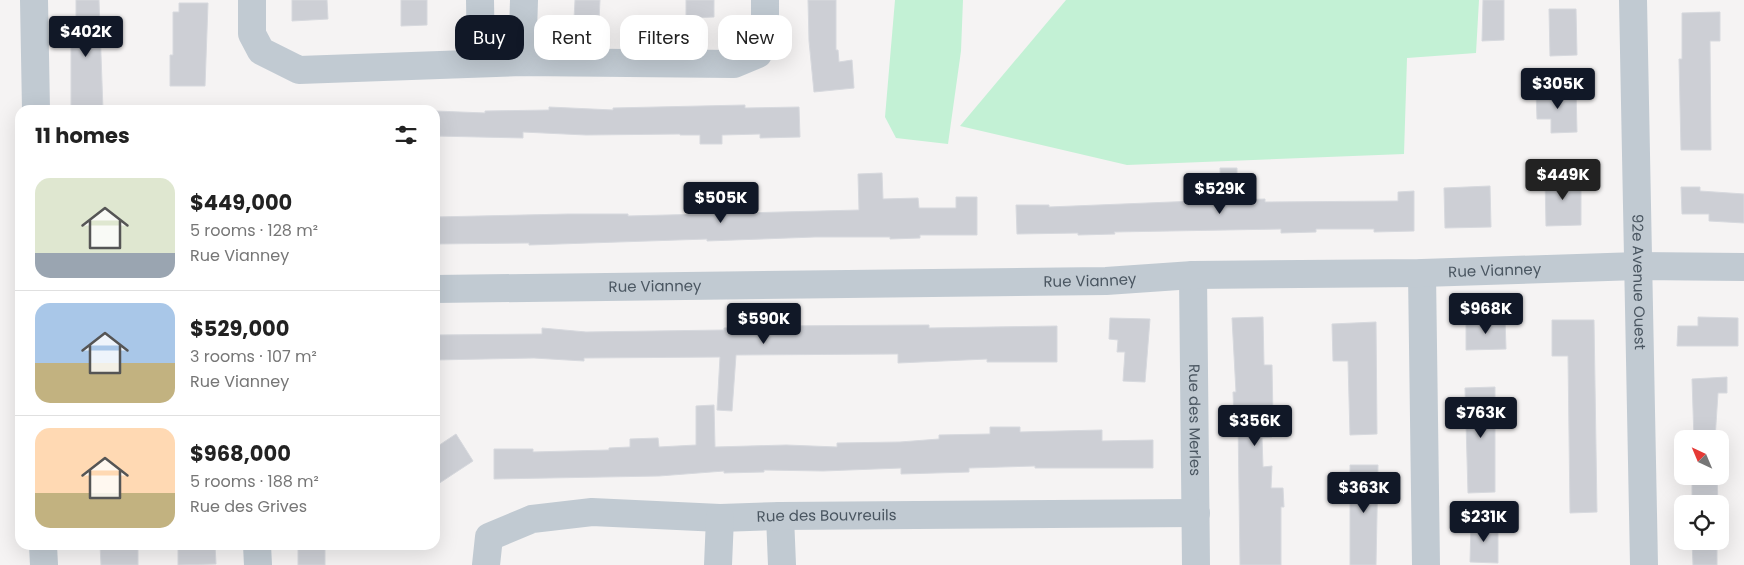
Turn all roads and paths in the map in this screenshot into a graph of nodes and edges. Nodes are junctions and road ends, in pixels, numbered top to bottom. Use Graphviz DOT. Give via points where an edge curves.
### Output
graph roads {
  1 [pos="34,0"];
  2 [pos="252,0"];
  3 [pos="480,0"];
  4 [pos="524,0"];
  5 [pos="765,0"];
  6 [pos="1633,0"];
  7 [pos="522,62"];
  8 [pos="481,63"];
  9 [pos="36,105"];
  10 [pos="1638,266"];
  11 [pos="1744,267"];
  12 [pos="1422,274"];
  13 [pos="1193,275"];
  14 [pos="440,289"];
  15 [pos="1196,513"];
  16 [pos="780,516"];
  17 [pos="720,518"];
  18 [pos="43,550"];
  19 [pos="257,550"];
  20 [pos="44,565"];
  21 [pos="258,565"];
  22 [pos="486,565"];
  23 [pos="718,565"];
  24 [pos="782,565"];
  25 [pos="1196,565"];
  26 [pos="1426,565"];
  27 [pos="1644,565"];
  1 -- 9 [label="street"];
  2 -- 8 [label="street" via="252,34 261,51 299,70"];
  3 -- 8 [label="street"];
  4 -- 7 [label="street"];
  5 -- 7 [label="street" via="758,54 734,64"];
  6 -- 10 [label="street, 92e Avenue Ouest"];
  7 -- 8 [label="street"];
  10 -- 11 [label="street, Rue Vianney"];
  10 -- 12 [label="street, Rue Vianney"];
  10 -- 27 [label="street, 92e Avenue Ouest"];
  12 -- 13 [label="street, Rue Vianney"];
  12 -- 26 [label="street"];
  13 -- 14 [label="street, Rue Vianney" via="1106,281"];
  13 -- 15 [label="street, Rue des Merles"];
  15 -- 16 [label="street, Rue des Bouvreuils"];
  15 -- 25 [label="street, Rue des Merles"];
  16 -- 17 [label="street, Rue des Bouvreuils"];
  16 -- 24 [label="street"];
  17 -- 22 [label="street, Rue des Bouvreuils" via="592,512 532,519 489,537"];
  17 -- 23 [label="street"];
  18 -- 20 [label="street"];
  19 -- 21 [label="street"];
}
